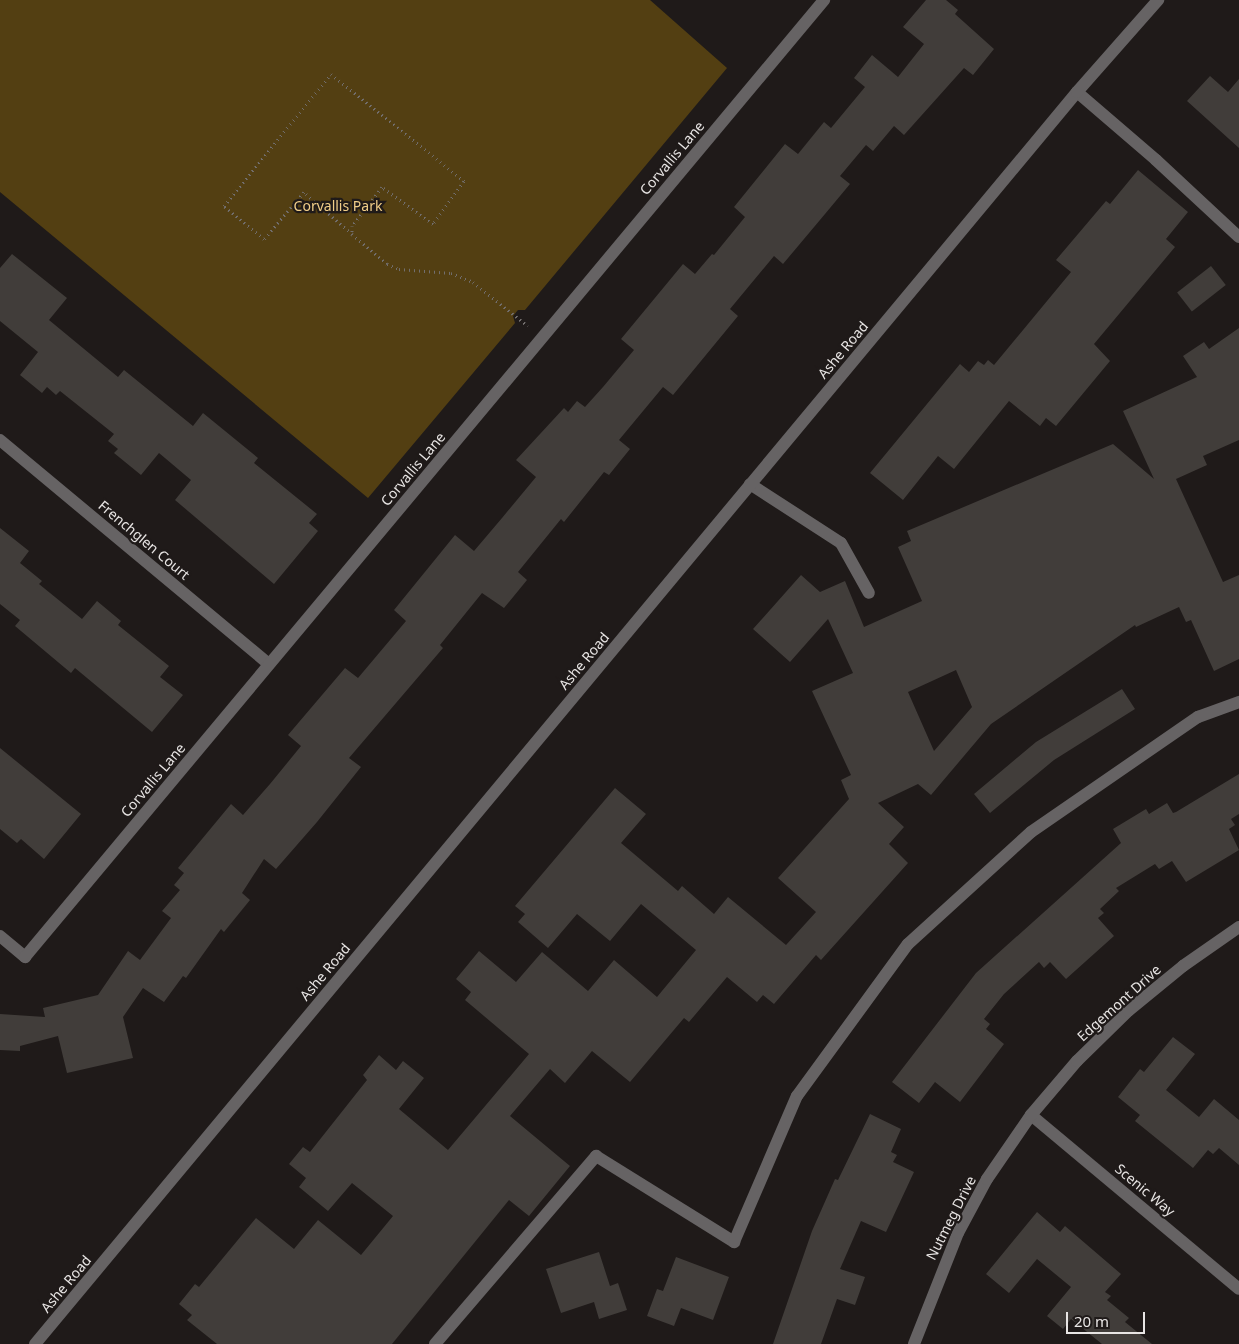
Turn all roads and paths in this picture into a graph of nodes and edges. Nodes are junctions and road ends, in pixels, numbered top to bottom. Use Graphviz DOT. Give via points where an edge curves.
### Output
graph roads {
  1 [pos="824,0"];
  2 [pos="1158,0"];
  3 [pos="1077,92"];
  4 [pos="352,234"];
  5 [pos="1239,237"];
  6 [pos="542,338"];
  7 [pos="0,440"];
  8 [pos="750,484"];
  9 [pos="869,593"];
  10 [pos="269,664"];
  11 [pos="1239,702"];
  12 [pos="1239,927"];
  13 [pos="0,936"];
  14 [pos="1031,1115"];
  15 [pos="1239,1289"];
  16 [pos="35,1344"];
  17 [pos="435,1344"];
  18 [pos="914,1344"];
  1 -- 6 [label="street, Corvallis Lane"];
  2 -- 3 [label="street, Ashe Road"];
  3 -- 5 [label="street"];
  3 -- 8 [label="street, Ashe Road"];
  4 -- 4 [label="path" via="352,226 382,187 433,224 464,181 331,74 224,206 264,239 304,192"];
  4 -- 6 [label="path" via="389,265 451,273 474,282"];
  6 -- 10 [label="street, Corvallis Lane"];
  7 -- 10 [label="street, Frenchglen Court"];
  8 -- 9 [label="street" via="841,544"];
  8 -- 16 [label="street, Ashe Road"];
  10 -- 13 [label="street, Corvallis Lane" via="25,957"];
  11 -- 17 [label="street" via="1198,717 1031,832 908,944 797,1096 734,1242 596,1156"];
  12 -- 14 [label="street, Edgemont Drive" via="1183,966 1128,1011 1077,1061"];
  14 -- 15 [label="street, Scenic Way"];
  14 -- 18 [label="street, Nutmeg Drive" via="987,1179 958,1233"];
}
